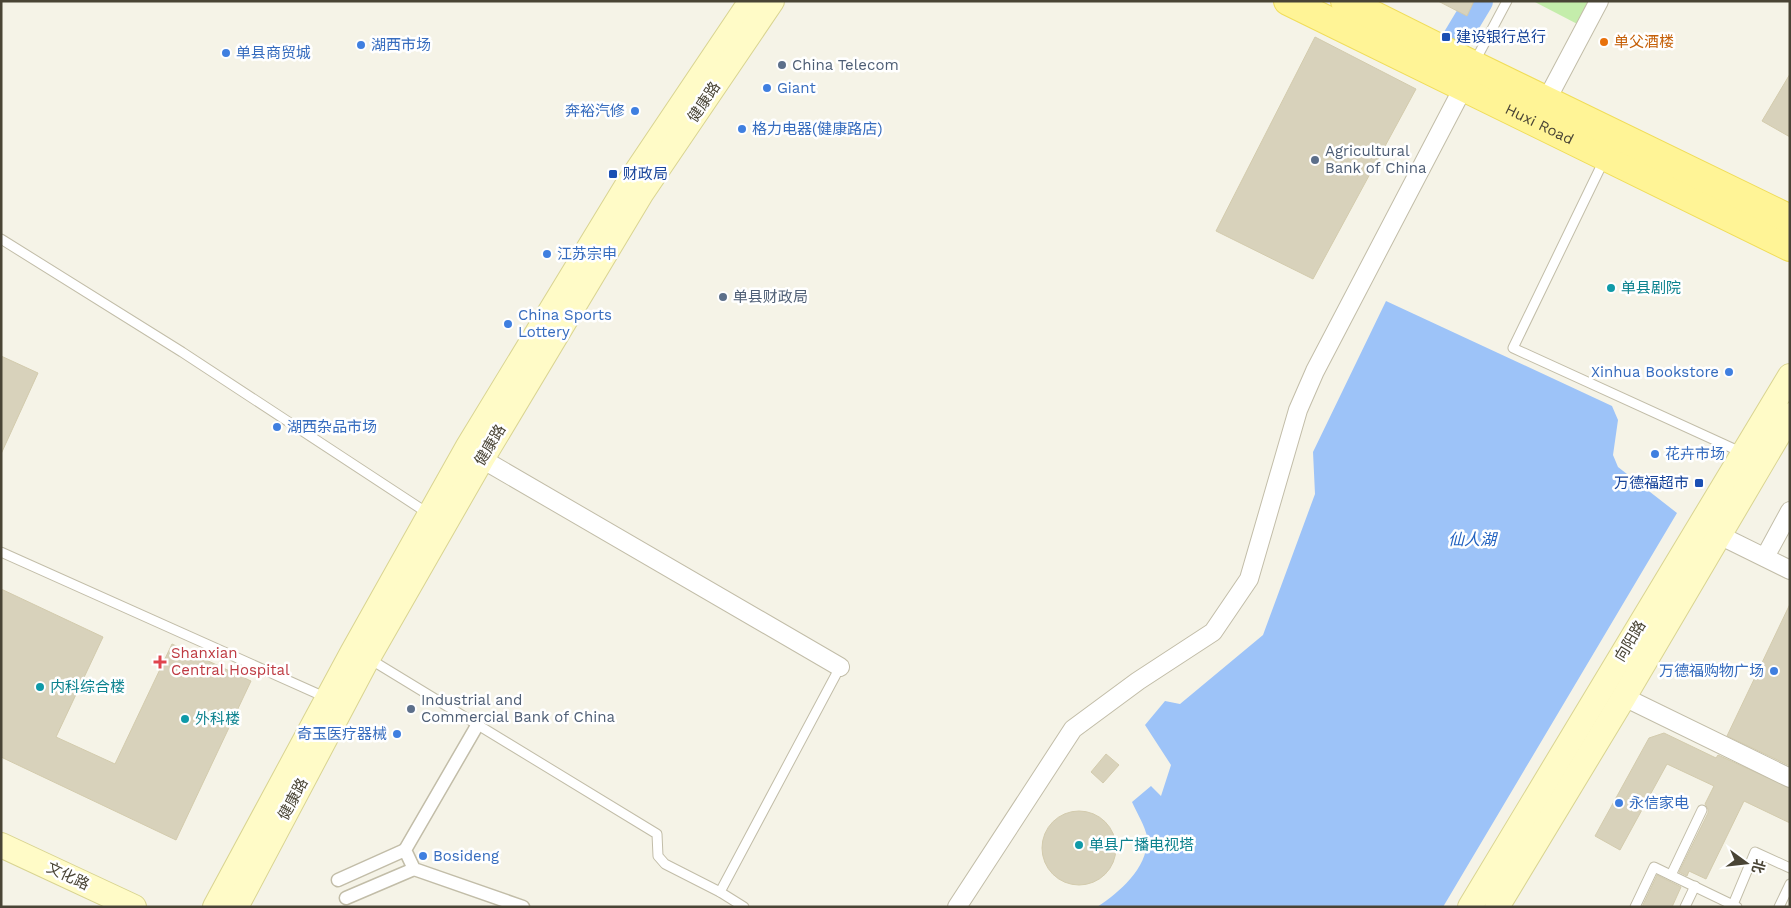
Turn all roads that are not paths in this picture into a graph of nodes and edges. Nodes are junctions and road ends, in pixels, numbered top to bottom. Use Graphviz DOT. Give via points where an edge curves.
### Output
graph roads {
  1 [pos="751,1"];
  2 [pos="772,1"];
  3 [pos="1288,1"];
  4 [pos="1345,1"];
  5 [pos="1507,1"];
  6 [pos="1599,1"];
  7 [pos="1468,77"];
  8 [pos="1546,101"];
  9 [pos="1605,158"];
  10 [pos="1790,219"];
  11 [pos="1,239"];
  12 [pos="1790,247"];
  13 [pos="1790,376"];
  14 [pos="1790,415"];
  15 [pos="1743,453"];
  16 [pos="482,459"];
  17 [pos="1790,511"];
  18 [pos="429,514"];
  19 [pos="1719,535"];
  20 [pos="1,552"];
  21 [pos="1765,557"];
  22 [pos="1790,570"];
  23 [pos="368,658"];
  24 [pos="840,668"];
  25 [pos="1624,697"];
  26 [pos="328,698"];
  27 [pos="478,724"];
  28 [pos="1790,778"];
  29 [pos="1702,810"];
  30 [pos="1,845"];
  31 [pos="405,850"];
  32 [pos="1790,868"];
  33 [pos="414,869"];
  34 [pos="1671,875"];
  35 [pos="338,880"];
  36 [pos="1790,884"];
  37 [pos="1695,886"];
  38 [pos="720,892"];
  39 [pos="346,898"];
  40 [pos="1734,906"];
  41 [pos="134,907"];
  42 [pos="215,907"];
  43 [pos="236,907"];
  44 [pos="523,907"];
  45 [pos="744,907"];
  46 [pos="957,907"];
  47 [pos="1470,907"];
  48 [pos="1497,907"];
  49 [pos="1635,907"];
  50 [pos="1685,907"];
  51 [pos="1779,907"];
  1 -- 18 [label="main road, 健康路" via="626,187"];
  2 -- 16 [label="main road, 健康路" via="641,194"];
  3 -- 7 [label="main road, Huxi Road"];
  4 -- 7 [label="main road, Huxi Road"];
  5 -- 7 [label="lane"];
  6 -- 8 [label="street"];
  7 -- 8 [label="main road, Huxi Road"];
  7 -- 9 [label="main road, Huxi Road"];
  7 -- 46 [label="street" via="1298,410 1249,579 1213,632 1073,729"];
  8 -- 10 [label="main road, Huxi Road"];
  9 -- 12 [label="main road, Huxi Road"];
  9 -- 15 [label="lane" via="1513,348"];
  11 -- 18 [label="lane"];
  13 -- 15 [label="main road, 向阳路"];
  14 -- 19 [label="main road, 向阳路"];
  15 -- 47 [label="main road, 向阳路"];
  16 -- 23 [label="main road, 健康路"];
  16 -- 24 [label="street"];
  17 -- 21 [label="street"];
  18 -- 26 [label="main road, 健康路"];
  19 -- 21 [label="street"];
  19 -- 25 [label="main road, 向阳路"];
  20 -- 26 [label="lane"];
  21 -- 22 [label="street"];
  23 -- 27 [label="lane"];
  23 -- 43 [label="main road, 健康路"];
  24 -- 38 [label="lane"];
  25 -- 28 [label="street"];
  25 -- 48 [label="main road, 向阳路"];
  26 -- 42 [label="main road, 健康路"];
  27 -- 31 [label="street"];
  27 -- 38 [label="lane" via="657,834 658,856 665,864"];
  29 -- 34 [label="lane"];
  30 -- 41 [label="main road, 文化路"];
  31 -- 33 [label="street"];
  31 -- 35 [label="street"];
  32 -- 40 [label="lane" via="1755,852"];
  33 -- 39 [label="street"];
  33 -- 44 [label="street"];
  34 -- 37 [label="lane"];
  34 -- 49 [label="lane" via="1654,867"];
  36 -- 51 [label="lane"];
  37 -- 40 [label="lane"];
  37 -- 50 [label="lane"];
  38 -- 45 [label="lane"];
}
